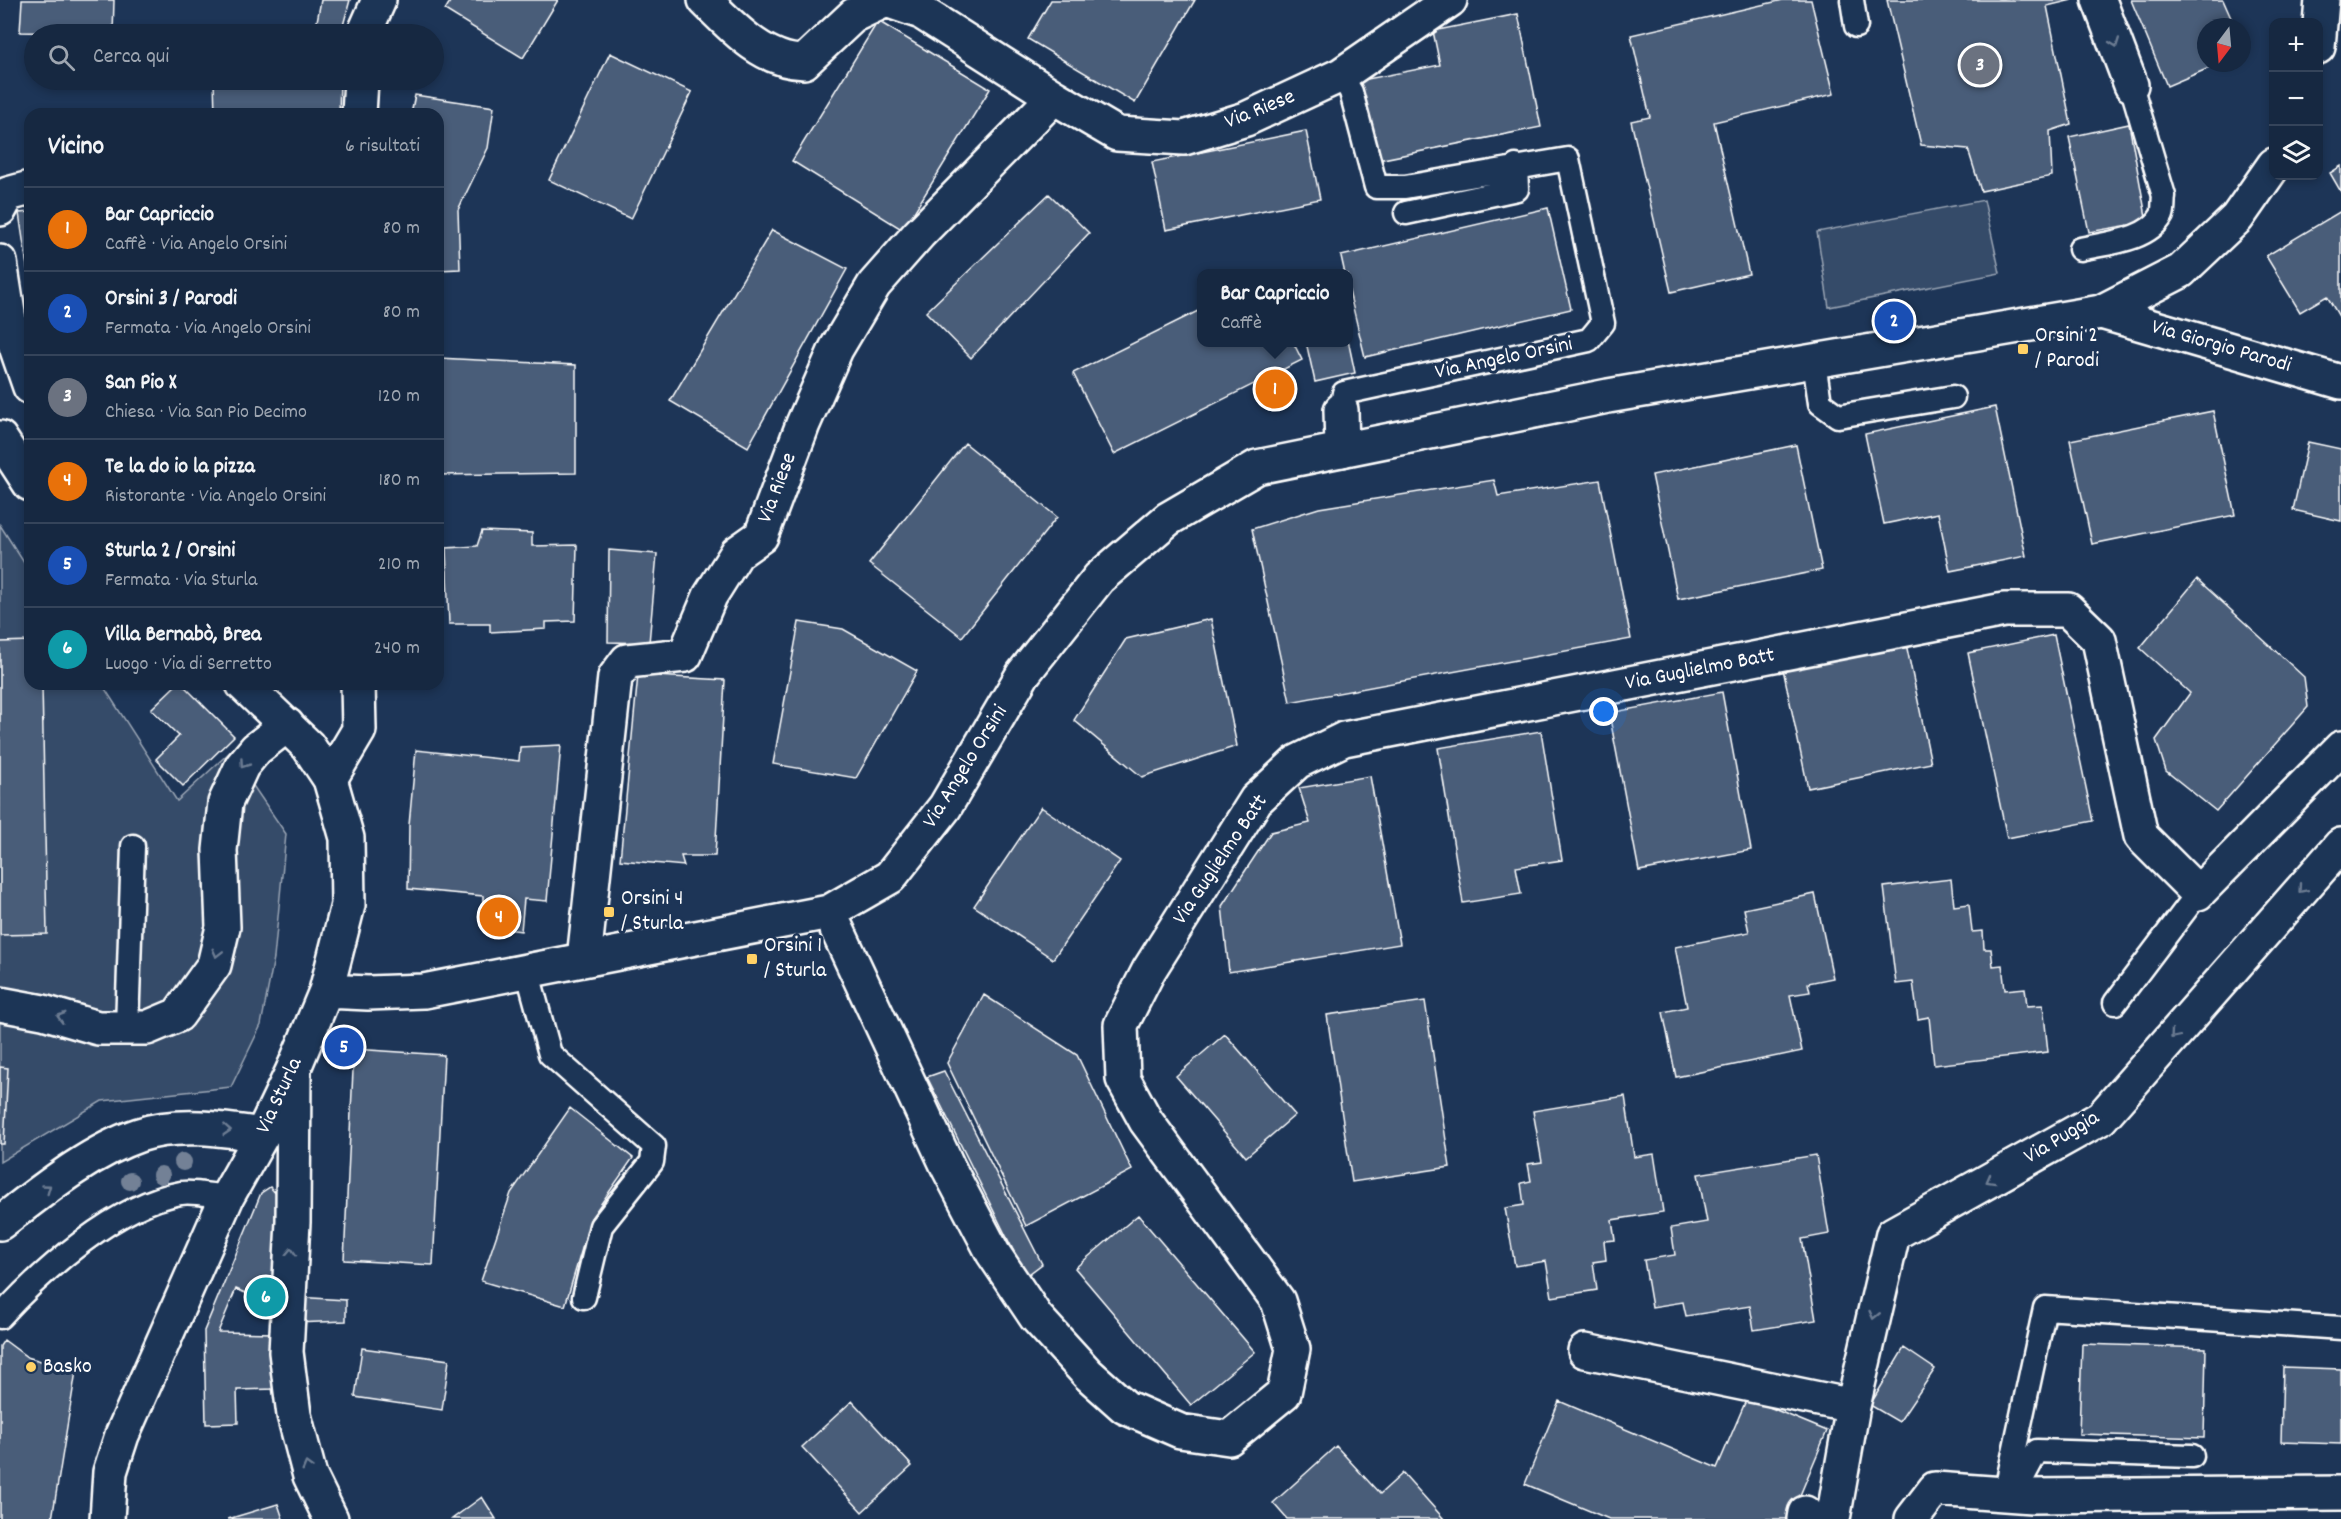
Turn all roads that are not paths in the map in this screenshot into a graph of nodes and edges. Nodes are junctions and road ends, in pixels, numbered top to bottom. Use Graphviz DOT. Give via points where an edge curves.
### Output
graph roads {
  1 [pos="379,0"];
  2 [pos="705,0"];
  3 [pos="1450,0"];
  4 [pos="1852,0"];
  5 [pos="2099,0"];
  6 [pos="2322,0"];
  7 [pos="2321,18"];
  8 [pos="368,24"];
  9 [pos="1856,26"];
  10 [pos="1341,75"];
  11 [pos="2131,85"];
  12 [pos="360,90"];
  13 [pos="1054,97"];
  14 [pos="359,108"];
  15 [pos="1516,166"];
  16 [pos="2269,172"];
  17 [pos="24,190"];
  18 [pos="0,209"];
  19 [pos="1406,213"];
  20 [pos="2080,249"];
  21 [pos="0,262"];
  22 [pos="2101,312"];
  23 [pos="1814,362"];
  24 [pos="24,370"];
  25 [pos="2341,382"];
  26 [pos="1953,397"];
  27 [pos="1341,410"];
  28 [pos="0,438"];
  29 [pos="1341,450"];
  30 [pos="24,475"];
  31 [pos="249,690"];
  32 [pos="358,690"];
  33 [pos="287,725"];
  34 [pos="2341,748"];
  35 [pos="330,779"];
  36 [pos="2341,845"];
  37 [pos="132,846"];
  38 [pos="2198,893"];
  39 [pos="830,912"];
  40 [pos="584,959"];
  41 [pos="527,970"];
  42 [pos="326,991"];
  43 [pos="2115,1003"];
  44 [pos="0,1004"];
  45 [pos="127,1028"];
  46 [pos="294,1068"];
  47 [pos="262,1135"];
  48 [pos="227,1197"];
  49 [pos="0,1223"];
  50 [pos="584,1297"];
  51 [pos="0,1317"];
  52 [pos="2341,1328"];
  53 [pos="1585,1351"];
  54 [pos="1853,1406"];
  55 [pos="2192,1456"];
  56 [pos="2341,1493"];
  57 [pos="2009,1494"];
  58 [pos="1814,1517"];
  59 [pos="107,1519"];
  60 [pos="331,1519"];
  61 [pos="1912,1519"];
  1 -- 8 [label="street"];
  2 -- 13 [label="street, Via Riese" via="739,34 787,62 804,62 854,15 886,0 921,12"];
  3 -- 10 [label="street, Via Riese"];
  4 -- 9 [label="lane"];
  5 -- 11 [label="street, one-way"];
  6 -- 7 [label="street"];
  10 -- 13 [label="street, Via Riese" via="1246,119 1184,138 1116,134"];
  10 -- 15 [label="lane, Via Angelo Orsini" via="1351,92 1376,187 1405,187"];
  11 -- 20 [label="lane" via="2164,196 2163,213 2150,229"];
  12 -- 14 [label="street"];
  13 -- 40 [label="street, Via Riese" via="874,285 836,349 760,536 737,553 710,596 685,655 627,661 615,677"];
  15 -- 19 [label="lane" via="1517,189"];
  15 -- 27 [label="lane, Via Angelo Orsini" via="1568,159 1603,323 1589,340 1344,393"];
  16 -- 22 [label="street, Via Angelo Orsini" via="2237,218 2181,271"];
  17 -- 18 [label="street" via="8,194"];
  21 -- 24 [label="street" via="11,332"];
  22 -- 23 [label="street, Via Angelo Orsini"];
  22 -- 25 [label="street, Via Giorgio Parodi"];
  23 -- 26 [label="lane" via="1820,403 1838,416"];
  23 -- 29 [label="street, Via Angelo Orsini" via="1608,396"];
  27 -- 29 [label="street, Via Angelo Orsini"];
  28 -- 30 [label="street"];
  29 -- 39 [label="street, Via Angelo Orsini" via="1257,467 1168,519 1099,578 1023,674 945,807 890,876"];
  31 -- 33 [label="street, Via Sturla"];
  32 -- 35 [label="street" via="359,730"];
  33 -- 35 [label="street, Via Sturla" via="308,746"];
  33 -- 45 [label="street, one-way" via="256,749 242,766 225,803 220,850 223,927 214,965 178,1015 147,1028"];
  34 -- 38 [label="street"];
  35 -- 42 [label="street, Via Sturla" via="346,838 348,905"];
  36 -- 54 [label="street, Via Puggia, one-way" via="2101,1118 1893,1234"];
  37 -- 45 [label="lane"];
  38 -- 39 [label="street, Via Guglielmo Batt" via="2140,836 2099,640 2068,610 2004,610 1611,686 1344,739 1297,762 1256,800 1149,970 1121,1025 1124,1080 1146,1120 1278,1301 1293,1349 1284,1393 1229,1438 1179,1431 1125,1407 1088,1374 1036,1317 993,1253 948,1167"];
  38 -- 43 [label="lane"];
  39 -- 40 [label="street, Via Angelo Orsini"];
  40 -- 41 [label="street, Via Angelo Orsini"];
  41 -- 42 [label="street, Via Angelo Orsini" via="424,991"];
  41 -- 50 [label="lane" via="550,1054 654,1146 652,1162 601,1226"];
  42 -- 46 [label="street, Via Sturla"];
  45 -- 44 [label="street, one-way" via="98,1028"];
  46 -- 47 [label="street, Via Sturla"];
  60 -- 46 [label="street, one-way" via="310,1476 294,1415 286,1352 293,1222"];
  47 -- 48 [label="street, Via Sturla"];
  49 -- 47 [label="street, one-way" via="52,1184 140,1135 177,1129"];
  48 -- 51 [label="lane" via="183,1192 156,1200 96,1230"];
  48 -- 59 [label="street, Via Sturla" via="122,1434 110,1472"];
  52 -- 57 [label="lane" via="2045,1308"];
  53 -- 54 [label="street"];
  54 -- 58 [label="street, Via Puggia"];
  55 -- 57 [label="lane" via="2037,1451"];
  56 -- 57 [label="street"];
  57 -- 61 [label="street" via="1935,1489"];
}
